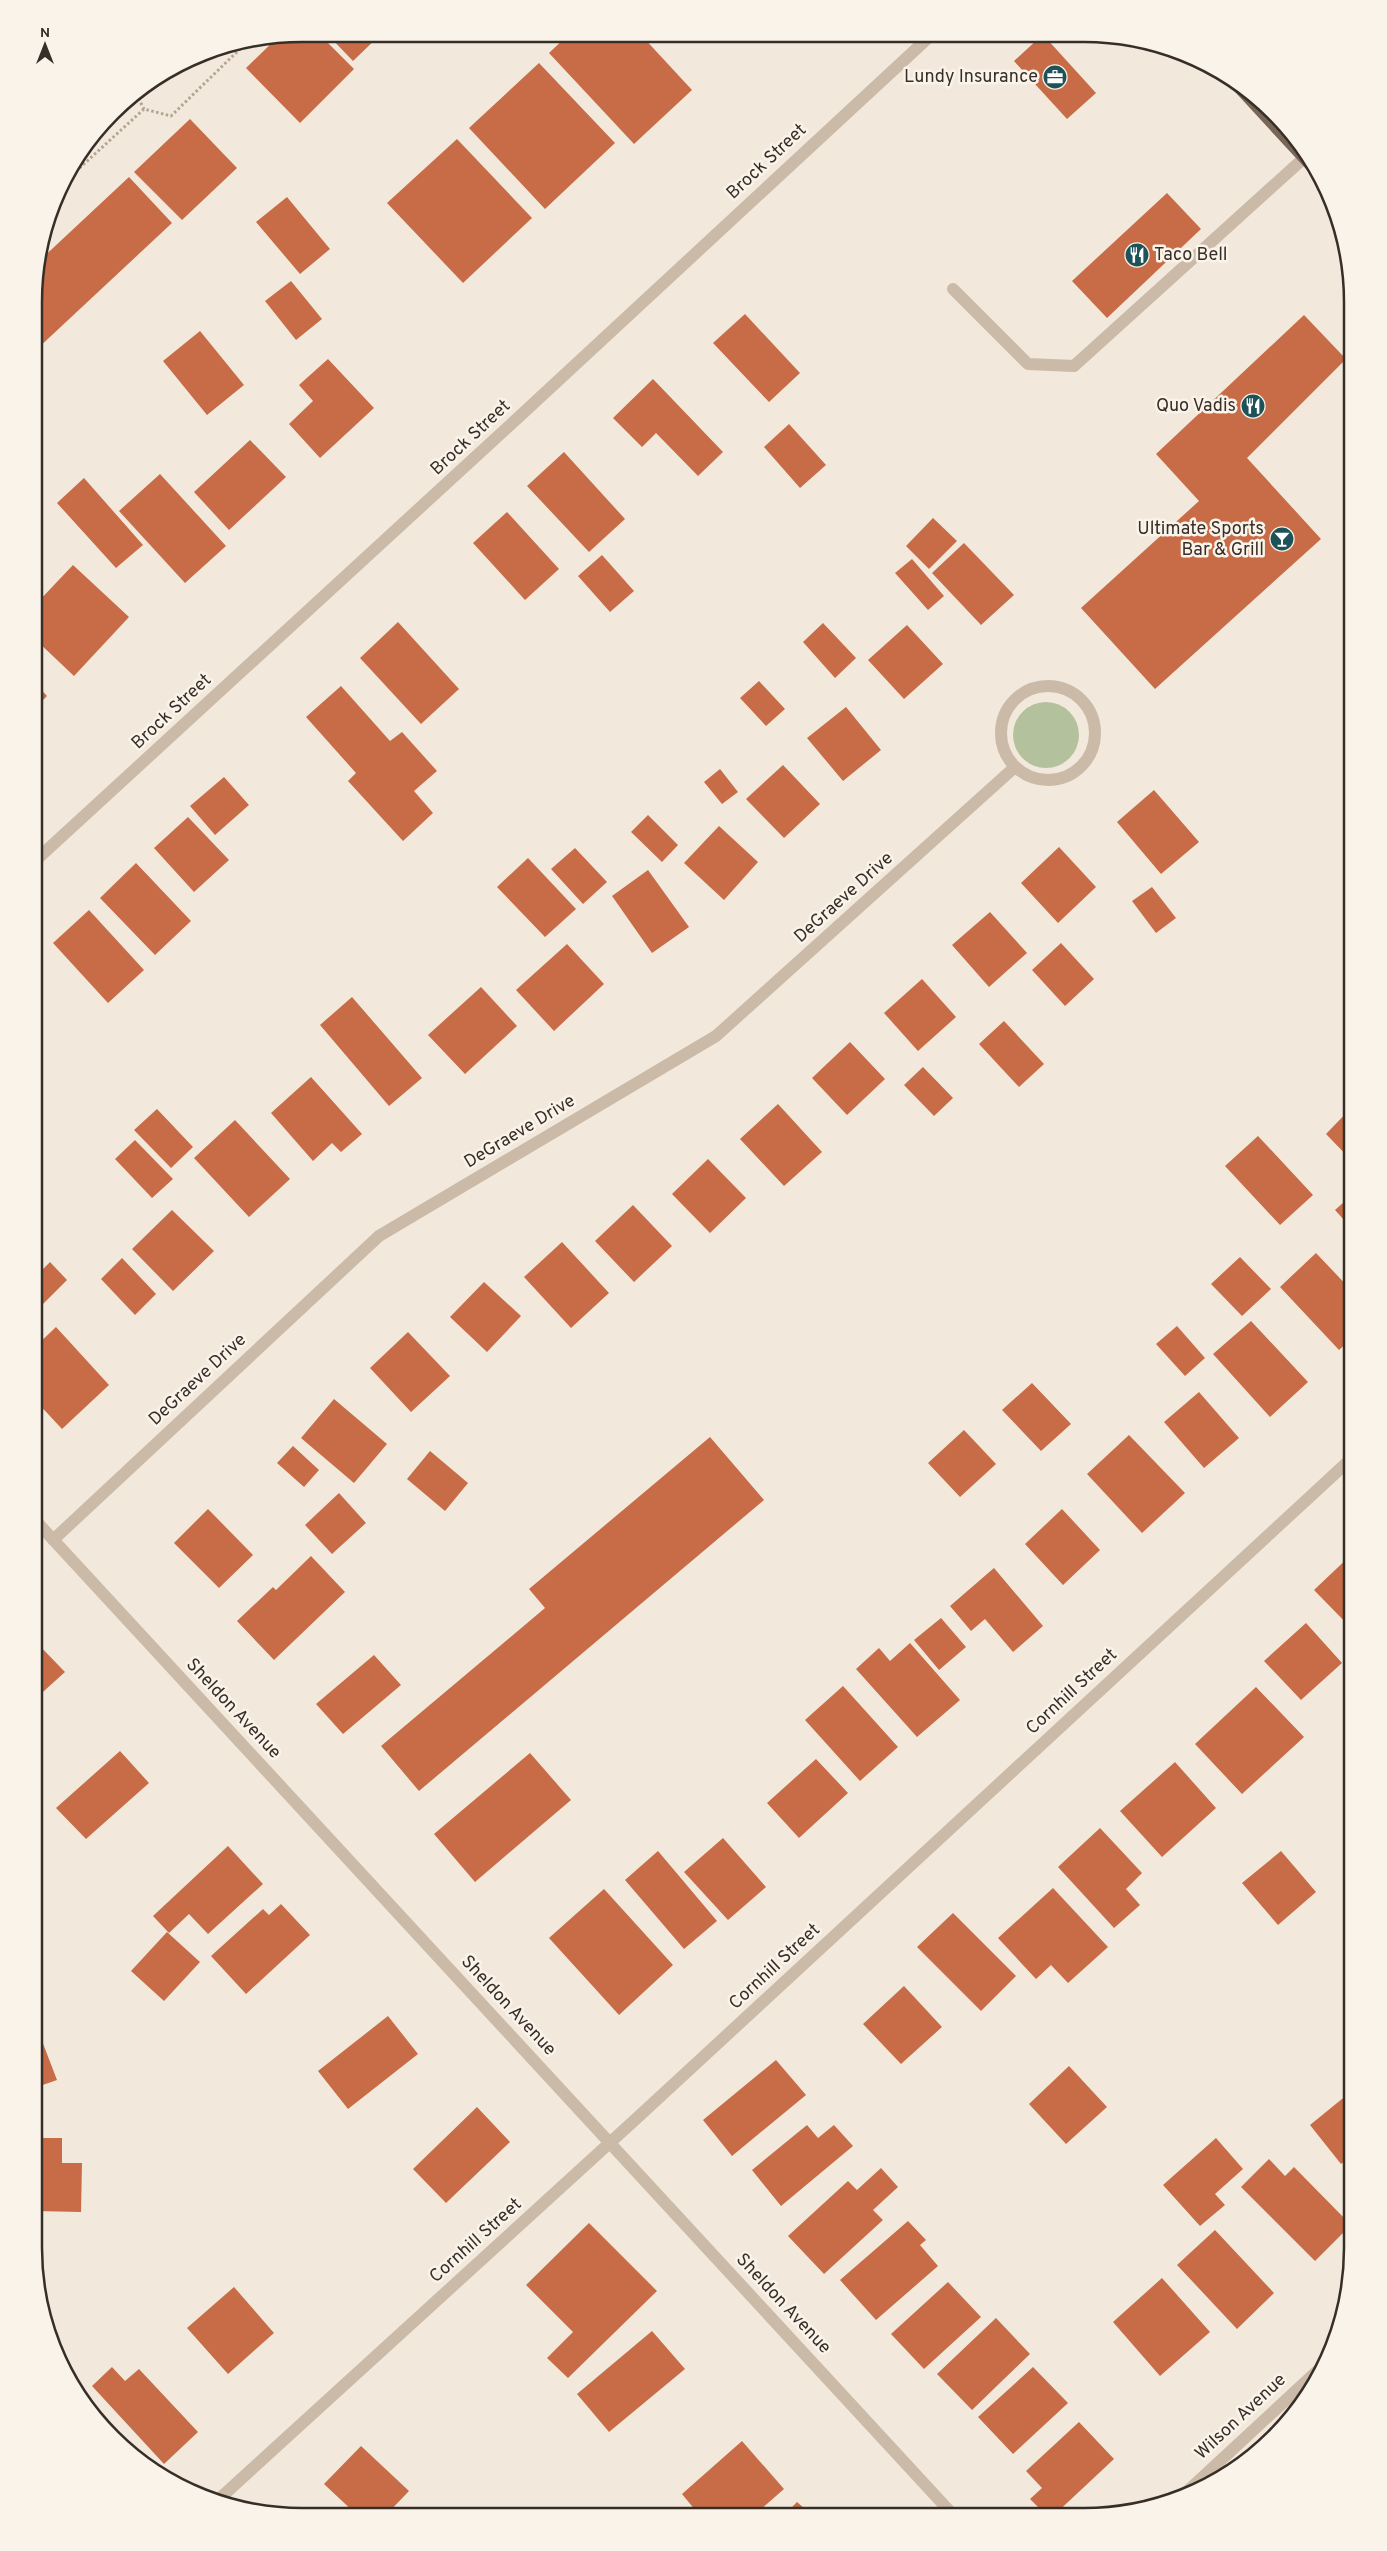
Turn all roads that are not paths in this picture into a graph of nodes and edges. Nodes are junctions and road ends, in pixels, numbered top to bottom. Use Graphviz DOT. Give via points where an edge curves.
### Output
graph roads {
  1 [pos="924,42"];
  2 [pos="1269,120"];
  3 [pos="1290,143"];
  4 [pos="1302,160"];
  5 [pos="953,289"];
  6 [pos="1015,767"];
  7 [pos="42,856"];
  8 [pos="1344,1465"];
  9 [pos="42,1528"];
  10 [pos="53,1540"];
  11 [pos="610,2142"];
  12 [pos="1310,2378"];
  13 [pos="1197,2483"];
  14 [pos="222,2496"];
  15 [pos="947,2508"];
  1 -- 7 [label="street, Brock Street"];
  2 -- 3 [label="main road"];
  4 -- 5 [label="street" via="1074,366 1028,364"];
  6 -- 6 [label="street" via="1028,776 1044,780 1060,779 1075,772 1093,747 1095,730 1092,715 1082,701 1057,687 1034,689 1015,699 1004,718 1001,741"];
  6 -- 10 [label="street, DeGraeve Drive" via="716,1036 379,1236"];
  8 -- 11 [label="street, Cornhill Street"];
  9 -- 10 [label="street, Sheldon Avenue"];
  10 -- 11 [label="street, Sheldon Avenue"];
  11 -- 14 [label="street, Cornhill Street"];
  11 -- 15 [label="street, Sheldon Avenue"];
  12 -- 13 [label="street, Wilson Avenue"];
}
